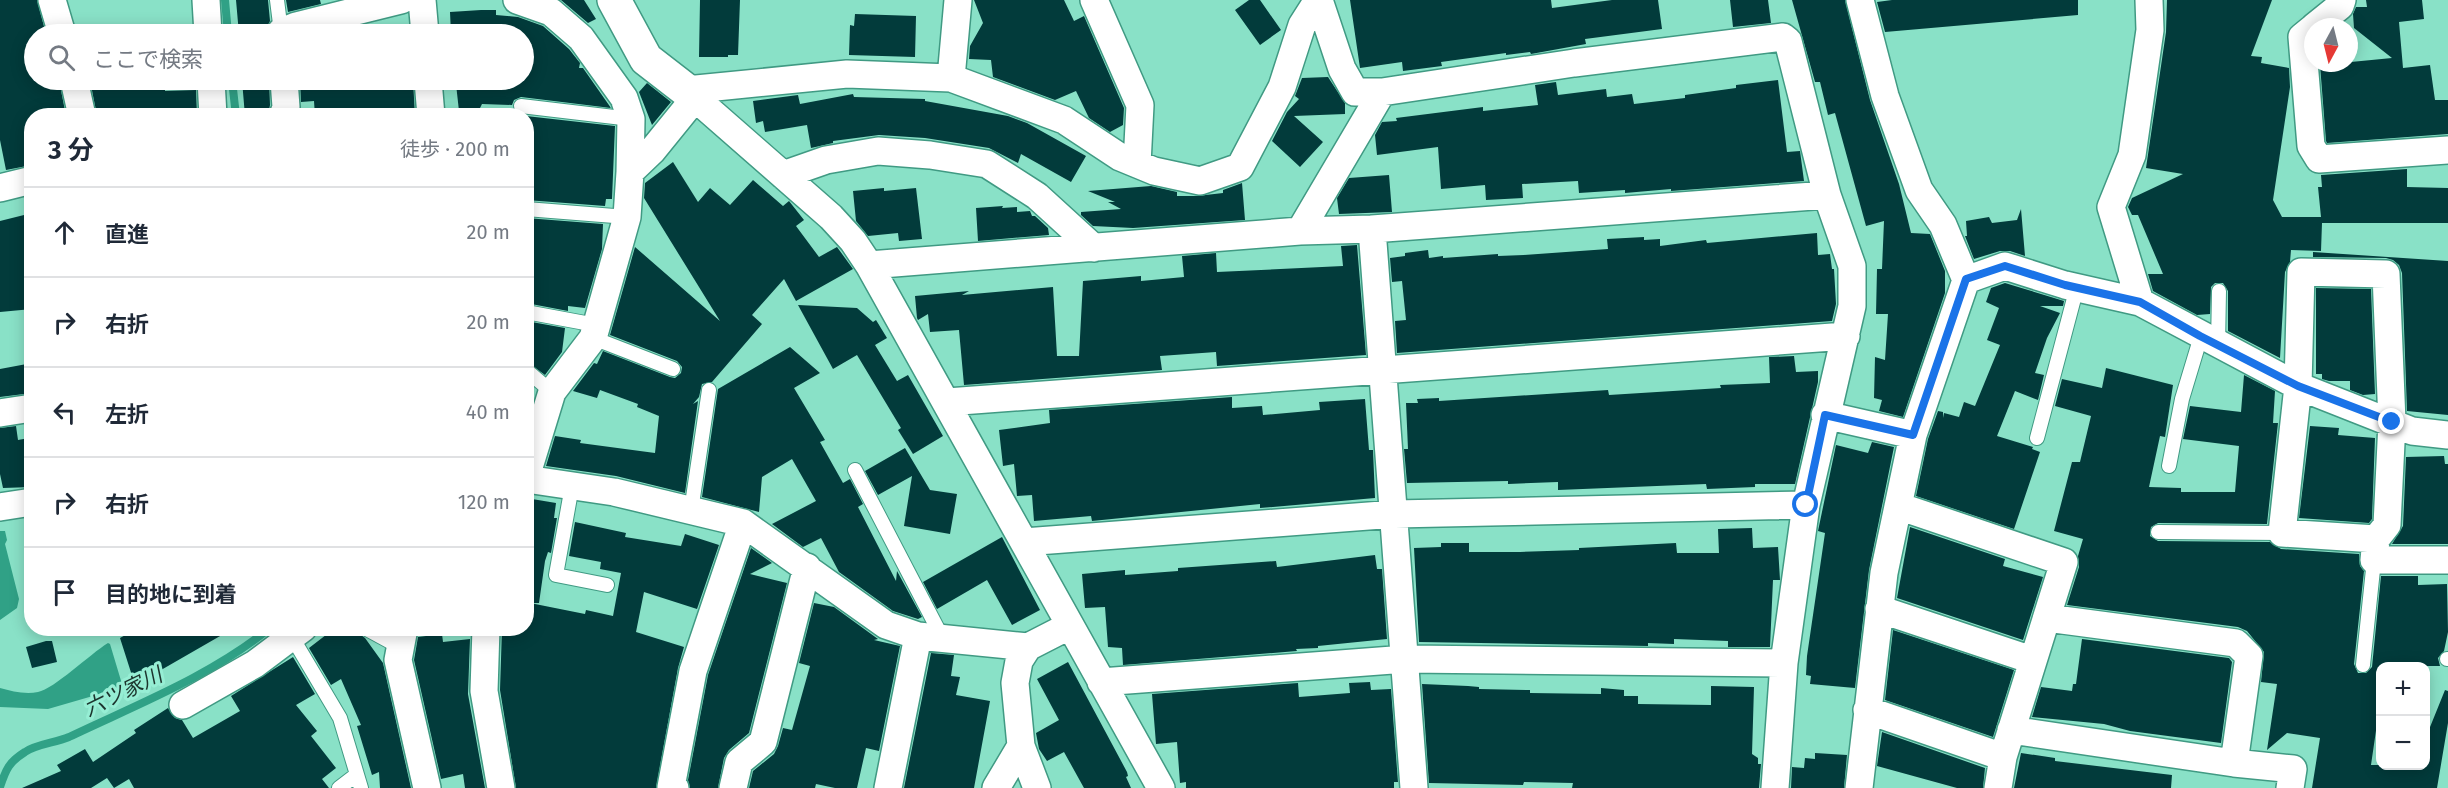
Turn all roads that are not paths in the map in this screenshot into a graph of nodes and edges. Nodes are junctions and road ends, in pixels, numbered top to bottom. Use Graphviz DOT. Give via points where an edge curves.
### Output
graph roads {
  1 [pos="52,0"];
  2 [pos="206,0"];
  3 [pos="277,0"];
  4 [pos="401,0"];
  5 [pos="422,0"];
  6 [pos="517,0"];
  7 [pos="958,0"];
  8 [pos="1094,0"];
  9 [pos="1318,0"];
  10 [pos="1860,0"];
  11 [pos="2149,0"];
  12 [pos="2342,0"];
  13 [pos="617,1"];
  14 [pos="2326,18"];
  15 [pos="59,24"];
  16 [pos="207,24"];
  17 [pos="279,24"];
  18 [pos="310,24"];
  19 [pos="424,24"];
  20 [pos="2304,36"];
  21 [pos="2304,61"];
  22 [pos="2305,72"];
  23 [pos="951,78"];
  24 [pos="76,90"];
  25 [pos="212,90"];
  26 [pos="285,90"];
  27 [pos="429,90"];
  28 [pos="1382,92"];
  29 [pos="691,94"];
  30 [pos="521,106"];
  31 [pos="80,108"];
  32 [pos="213,108"];
  33 [pos="286,108"];
  34 [pos="430,108"];
  35 [pos="631,118"];
  36 [pos="2448,150"];
  37 [pos="1137,164"];
  38 [pos="630,172"];
  39 [pos="783,175"];
  40 [pos="24,182"];
  41 [pos="0,188"];
  42 [pos="1827,195"];
  43 [pos="534,210"];
  44 [pos="627,217"];
  45 [pos="1372,229"];
  46 [pos="1300,231"];
  47 [pos="1094,248"];
  48 [pos="869,265"];
  49 [pos="1966,279"];
  50 [pos="2077,287"];
  51 [pos="2219,291"];
  52 [pos="2140,302"];
  53 [pos="534,314"];
  54 [pos="595,332"];
  55 [pos="1846,336"];
  56 [pos="2209,340"];
  57 [pos="673,369"];
  58 [pos="1383,372"];
  59 [pos="534,377"];
  60 [pos="2298,386"];
  61 [pos="709,390"];
  62 [pos="552,392"];
  63 [pos="947,402"];
  64 [pos="24,409"];
  65 [pos="0,413"];
  66 [pos="1825,415"];
  67 [pos="2392,422"];
  68 [pos="1913,435"];
  69 [pos="2448,435"];
  70 [pos="2037,438"];
  71 [pos="534,452"];
  72 [pos="2169,466"];
  73 [pos="855,470"];
  74 [pos="534,479"];
  75 [pos="572,486"];
  76 [pos="24,502"];
  77 [pos="1806,505"];
  78 [pos="1898,506"];
  79 [pos="0,507"];
  80 [pos="691,511"];
  81 [pos="1395,514"];
  82 [pos="743,523"];
  83 [pos="2158,532"];
  84 [pos="2282,533"];
  85 [pos="1024,542"];
  86 [pos="2375,549"];
  87 [pos="2448,560"];
  88 [pos="807,567"];
  89 [pos="607,585"];
  90 [pos="1879,609"];
  91 [pos="2047,618"];
  92 [pos="1069,626"];
  93 [pos="293,636"];
  94 [pos="299,636"];
  95 [pos="486,636"];
  96 [pos="402,638"];
  97 [pos="931,638"];
  98 [pos="1028,647"];
  99 [pos="1406,659"];
  100 [pos="2032,660"];
  101 [pos="1784,663"];
  102 [pos="2363,665"];
  103 [pos="1101,682"];
  104 [pos="183,705"];
  105 [pos="1867,710"];
  106 [pos="2011,730"];
  107 [pos="1021,746"];
  108 [pos="2003,757"];
  109 [pos="2234,763"];
  110 [pos="358,782"];
  111 [pos="339,788"];
  112 [pos="427,788"];
  113 [pos="501,788"];
  114 [pos="675,788"];
  115 [pos="733,788"];
  116 [pos="888,788"];
  117 [pos="996,788"];
  118 [pos="1037,788"];
  119 [pos="1161,788"];
  120 [pos="1414,788"];
  121 [pos="1775,788"];
  122 [pos="1859,788"];
  123 [pos="1998,788"];
  124 [pos="2290,788"];
  1 -- 15 [label="street"];
  2 -- 16 [label="street"];
  3 -- 17 [label="lane"];
  4 -- 18 [label="street"];
  5 -- 19 [label="street"];
  6 -- 35 [label="street" via="551,12 581,38 624,98"];
  7 -- 23 [label="street"];
  8 -- 37 [label="street" via="1140,105"];
  9 -- 28 [label="street" via="1342,69 1355,92"];
  9 -- 37 [label="street" via="1302,25 1282,87 1240,166 1200,181"];
  10 -- 49 [label="street" via="1885,96 1919,190 1943,225"];
  11 -- 52 [label="street" via="2150,30 2132,155 2111,207"];
  12 -- 14 [label="street"];
  13 -- 29 [label="street" via="646,59"];
  20 -- 21 [label="street"];
  22 -- 36 [label="street" via="2311,146 2319,159"];
  23 -- 29 [label="street" via="847,74"];
  23 -- 37 [label="street" via="1064,120"];
  24 -- 31 [label="street"];
  25 -- 32 [label="street"];
  26 -- 33 [label="street"];
  27 -- 34 [label="street"];
  28 -- 42 [label="street" via="1783,37 1788,41"];
  28 -- 46 [label="street"];
  29 -- 38 [label="street" via="652,150"];
  29 -- 39 [label="street"];
  30 -- 35 [label="lane"];
  35 -- 38 [label="street"];
  38 -- 44 [label="street"];
  39 -- 47 [label="street" via="826,160 878,151 987,165 1037,196"];
  39 -- 48 [label="street" via="831,217"];
  40 -- 41 [label="street"];
  42 -- 45 [label="street"];
  42 -- 55 [label="street" via="1852,266 1852,306"];
  43 -- 44 [label="lane"];
  44 -- 54 [label="street"];
  45 -- 46 [label="street"];
  45 -- 58 [label="street"];
  46 -- 47 [label="street"];
  47 -- 48 [label="street"];
  48 -- 63 [label="street"];
  49 -- 50 [label="street" via="2005,266"];
  49 -- 68 [label="street"];
  50 -- 52 [label="street"];
  50 -- 70 [label="lane"];
  51 -- 56 [label="lane"];
  52 -- 56 [label="street"];
  53 -- 54 [label="lane"];
  54 -- 57 [label="lane"];
  54 -- 62 [label="street"];
  55 -- 58 [label="street"];
  55 -- 66 [label="street"];
  56 -- 60 [label="street"];
  56 -- 72 [label="lane" via="2182,399"];
  58 -- 63 [label="street"];
  58 -- 81 [label="street"];
  59 -- 62 [label="lane"];
  60 -- 67 [label="street"];
  60 -- 67 [label="street" via="2301,272 2386,274"];
  60 -- 84 [label="street"];
  61 -- 80 [label="lane"];
  62 -- 71 [label="street"];
  63 -- 85 [label="street"];
  64 -- 65 [label="street"];
  66 -- 68 [label="street"];
  66 -- 77 [label="street"];
  67 -- 69 [label="street" via="2412,431"];
  67 -- 86 [label="street" via="2387,525"];
  68 -- 78 [label="street"];
  73 -- 97 [label="lane"];
  74 -- 75 [label="street"];
  75 -- 80 [label="street"];
  75 -- 89 [label="lane" via="556,575"];
  76 -- 79 [label="street"];
  77 -- 81 [label="street"];
  77 -- 101 [label="street"];
  78 -- 90 [label="street"];
  78 -- 91 [label="street" via="2064,562"];
  80 -- 82 [label="street"];
  81 -- 85 [label="street"];
  81 -- 99 [label="street"];
  82 -- 88 [label="street"];
  82 -- 114 [label="street" via="693,671 671,787"];
  83 -- 84 [label="lane"];
  84 -- 86 [label="street"];
  85 -- 92 [label="street"];
  86 -- 87 [label="street"];
  86 -- 102 [label="lane"];
  88 -- 97 [label="street" via="886,625"];
  88 -- 115 [label="street" via="762,742 739,762"];
  90 -- 100 [label="street"];
  90 -- 105 [label="street"];
  91 -- 100 [label="street"];
  91 -- 109 [label="street" via="2236,643 2249,656"];
  92 -- 98 [label="street"];
  92 -- 103 [label="street"];
  93 -- 104 [label="street" via="255,664"];
  94 -- 110 [label="lane" via="340,718"];
  95 -- 113 [label="street" via="484,691"];
  96 -- 112 [label="street" via="398,660"];
  97 -- 98 [label="street"];
  97 -- 116 [label="street"];
  98 -- 107 [label="street" via="1019,661 1015,683"];
  99 -- 101 [label="street"];
  99 -- 103 [label="street"];
  99 -- 120 [label="street"];
  100 -- 106 [label="street"];
  101 -- 121 [label="street"];
  103 -- 119 [label="street"];
  105 -- 108 [label="street"];
  105 -- 122 [label="street"];
  106 -- 108 [label="street"];
  106 -- 109 [label="street"];
  107 -- 117 [label="street"];
  107 -- 118 [label="street"];
  108 -- 123 [label="street"];
  109 -- 124 [label="street" via="2293,769"];
  110 -- 111 [label="lane"];
}
